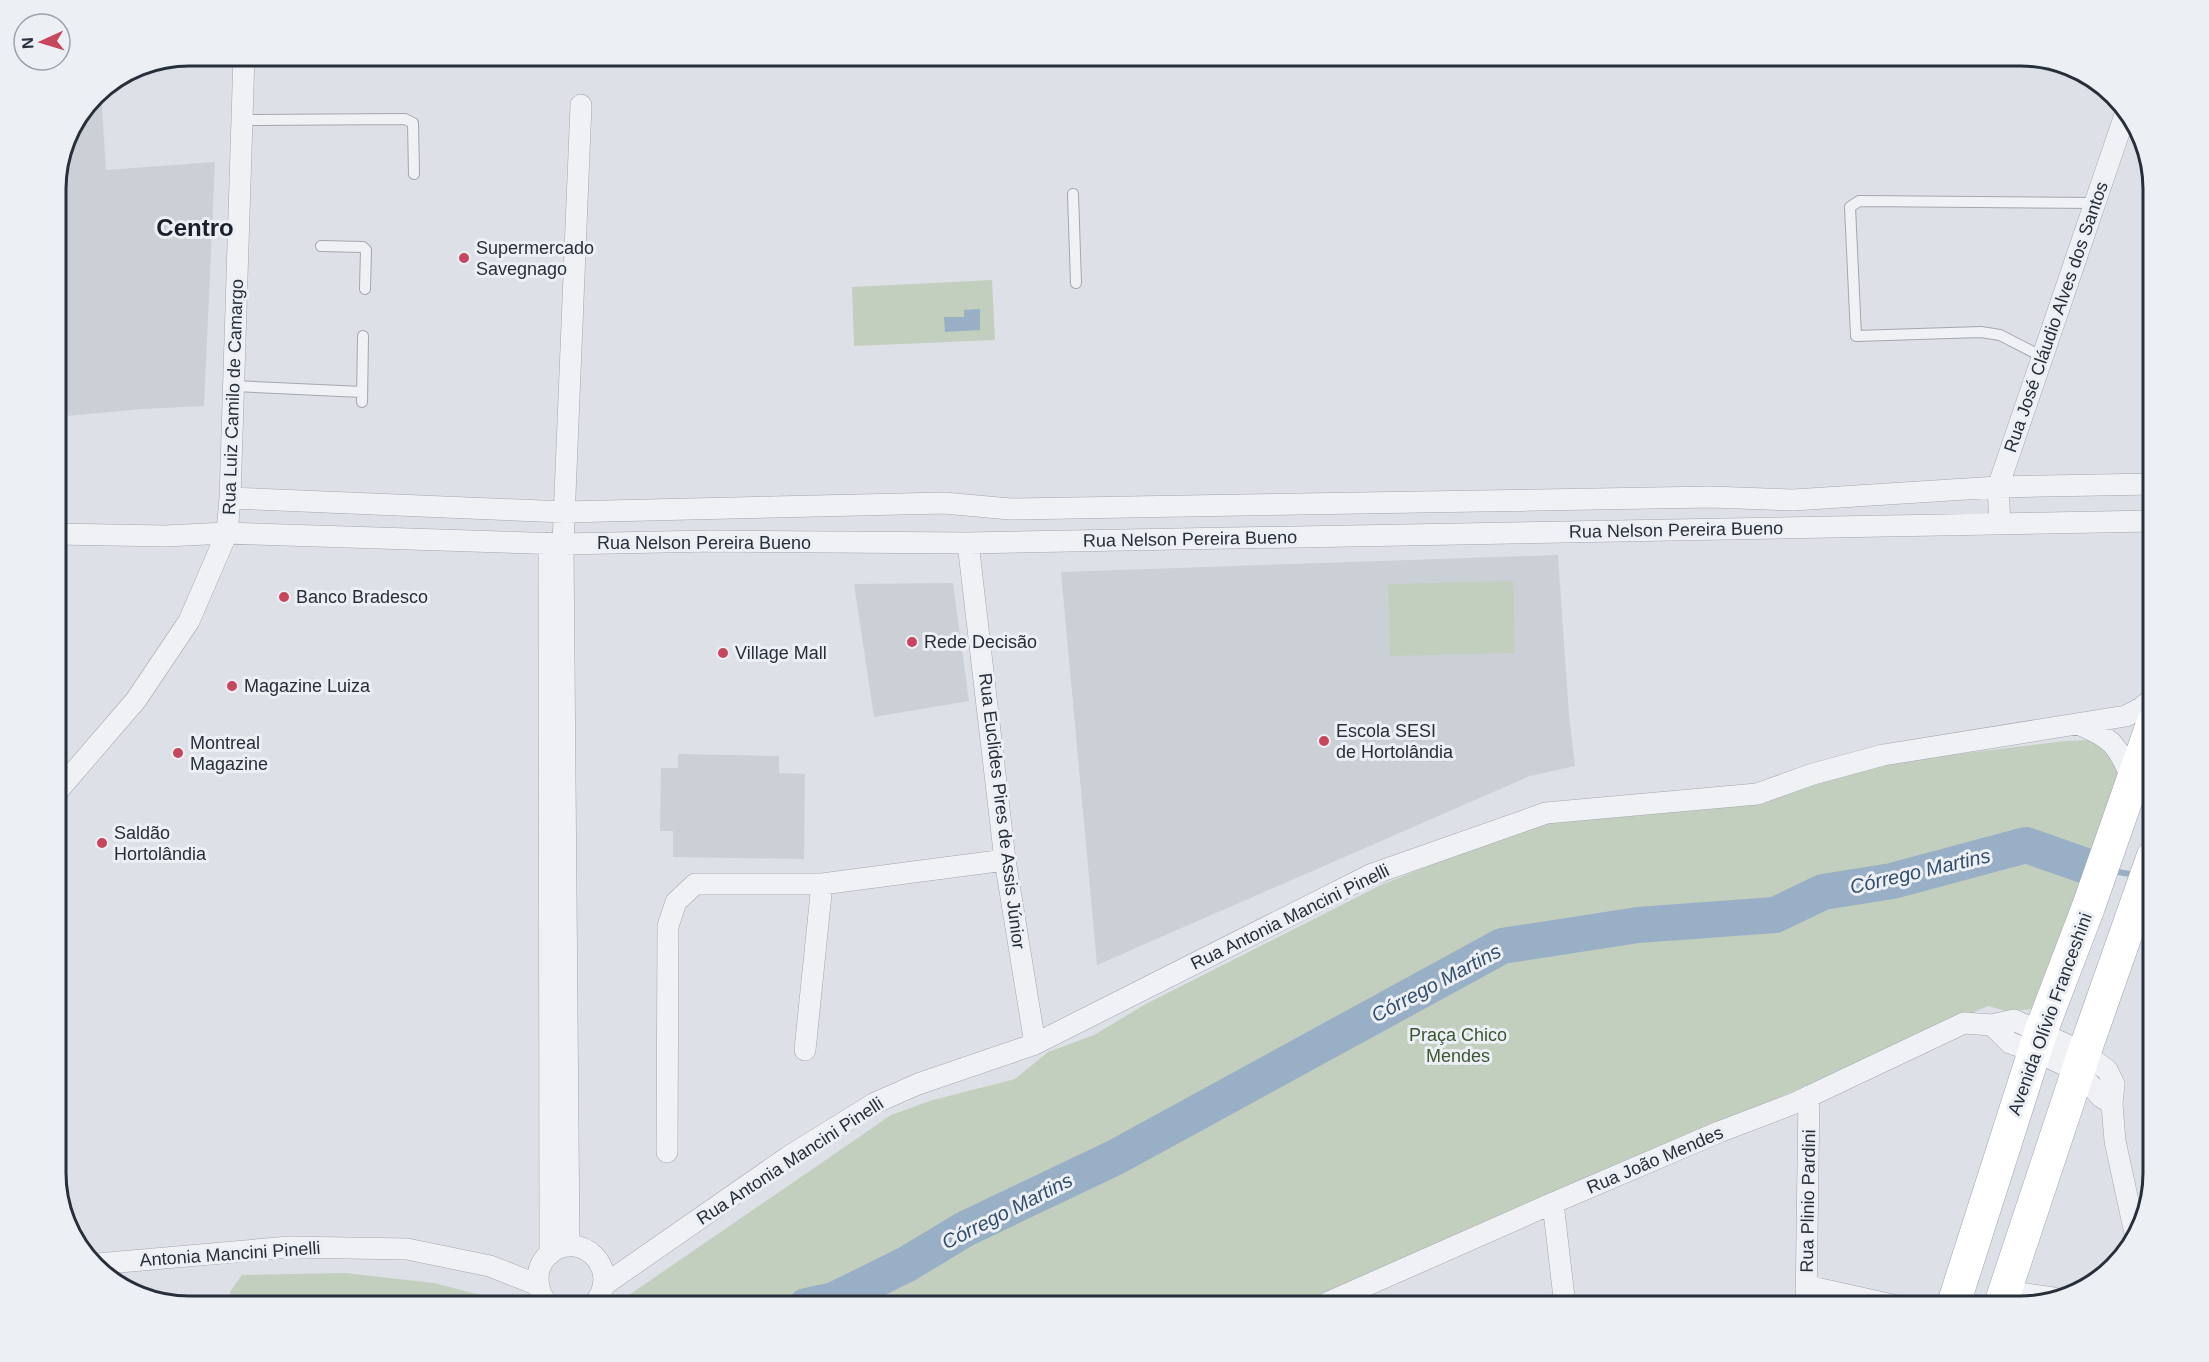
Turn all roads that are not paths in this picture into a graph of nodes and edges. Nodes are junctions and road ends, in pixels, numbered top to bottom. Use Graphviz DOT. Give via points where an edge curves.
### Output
graph roads {
  1 [pos="244,66"];
  2 [pos="581,105"];
  3 [pos="242,120"];
  4 [pos="2123,122"];
  5 [pos="414,174"];
  6 [pos="1073,194"];
  7 [pos="2095,203"];
  8 [pos="321,246"];
  9 [pos="1076,283"];
  10 [pos="365,290"];
  11 [pos="363,336"];
  12 [pos="2043,357"];
  13 [pos="234,386"];
  14 [pos="2143,484"];
  15 [pos="1998,487"];
  16 [pos="230,498"];
  17 [pos="565,512"];
  18 [pos="2143,521"];
  19 [pos="2000,524"];
  20 [pos="227,533"];
  21 [pos="66,534"];
  22 [pos="968,543"];
  23 [pos="556,544"];
  24 [pos="2143,706"];
  25 [pos="2078,724"];
  26 [pos="2143,752"];
  27 [pos="66,781"];
  28 [pos="2133,781"];
  29 [pos="1005,860"];
  30 [pos="822,884"];
  31 [pos="2143,886"];
  32 [pos="2037,1041"];
  33 [pos="1035,1044"];
  34 [pos="805,1050"];
  35 [pos="2081,1062"];
  36 [pos="1809,1096"];
  37 [pos="667,1152"];
  38 [pos="1553,1203"];
  39 [pos="2133,1223"];
  40 [pos="560,1250"];
  41 [pos="106,1263"];
  42 [pos="538,1285"];
  43 [pos="604,1285"];
  44 [pos="541,1296"];
  45 [pos="600,1296"];
  46 [pos="1350,1296"];
  47 [pos="1564,1296"];
  48 [pos="1807,1296"];
  49 [pos="1956,1296"];
  50 [pos="2004,1296"];
  1 -- 3 [label="street, Rua Luiz Camilo de Camargo"];
  2 -- 17 [label="street"];
  3 -- 5 [label="lane" via="405,119 413,123"];
  3 -- 13 [label="street, Rua Luiz Camilo de Camargo"];
  4 -- 7 [label="street, Rua José Cláudio Alves dos Santos"];
  6 -- 9 [label="lane"];
  7 -- 12 [label="street, Rua José Cláudio Alves dos Santos"];
  7 -- 12 [label="lane" via="1859,201 1850,207 1856,336 1981,332 2000,335"];
  8 -- 10 [label="lane" via="366,250"];
  11 -- 13 [label="lane" via="362,397"];
  12 -- 15 [label="street, Rua José Cláudio Alves dos Santos"];
  13 -- 16 [label="street, Rua Luiz Camilo de Camargo"];
  14 -- 15 [label="street, Rua Nelson Pereira Bueno"];
  15 -- 17 [label="street, Rua Nelson Pereira Bueno" via="1792,500 1711,497 1010,509 944,503"];
  15 -- 19 [label="street, Rua José Cláudio Alves dos Santos"];
  16 -- 17 [label="street, Rua Nelson Pereira Bueno"];
  16 -- 20 [label="street, Rua Luiz Camilo de Camargo"];
  17 -- 23 [label="street"];
  18 -- 19 [label="street, Rua Nelson Pereira Bueno"];
  19 -- 22 [label="street, Rua Nelson Pereira Bueno"];
  20 -- 21 [label="street, Rua Nelson Pereira Bueno"];
  20 -- 23 [label="street, Rua Nelson Pereira Bueno"];
  20 -- 27 [label="street, Rua Luiz Camilo de Camargo" via="189,621 135,700"];
  22 -- 23 [label="street, Rua Nelson Pereira Bueno"];
  22 -- 29 [label="street, Rua Euclides Pires de Assis Júnior"];
  23 -- 40 [label="street"];
  24 -- 25 [label="street, Rua Antonia Mancini Pinelli" via="2133,713"];
  25 -- 28 [label="street" via="2111,740"];
  25 -- 33 [label="street, Rua Antonia Mancini Pinelli" via="1883,755 1757,794 1546,813 1370,875"];
  26 -- 28 [label="main road, Avenida Olívio Franceshini"];
  28 -- 32 [label="main road, Avenida Olívio Franceshini"];
  29 -- 30 [label="street"];
  29 -- 33 [label="street, Rua Euclides Pires de Assis Júnior"];
  30 -- 34 [label="street"];
  30 -- 37 [label="street" via="695,884 676,902 668,926"];
  31 -- 35 [label="main road"];
  32 -- 35 [label="street, Rua João Mendes"];
  32 -- 36 [label="street, Rua João Mendes" via="2010,1043 1992,1025 1964,1023"];
  32 -- 49 [label="main road, Avenida Olívio Franceshini"];
  33 -- 43 [label="street, Rua Antonia Mancini Pinelli" via="875,1103 789,1157"];
  35 -- 39 [label="street" via="2101,1097 2112,1104 2115,1141"];
  35 -- 50 [label="main road"];
  36 -- 38 [label="street, Rua João Mendes"];
  36 -- 48 [label="street, Rua Plinio Pardini"];
  38 -- 46 [label="street, Rua João Mendes"];
  38 -- 47 [label="street"];
  40 -- 42 [label="street" via="542,1262"];
  40 -- 43 [label="street" via="580,1247 590,1251 603,1268"];
  41 -- 42 [label="street, Antonia Mancini Pinelli" via="289,1247 407,1249 490,1266"];
  42 -- 44 [label="street"];
  43 -- 45 [label="street"];
}
